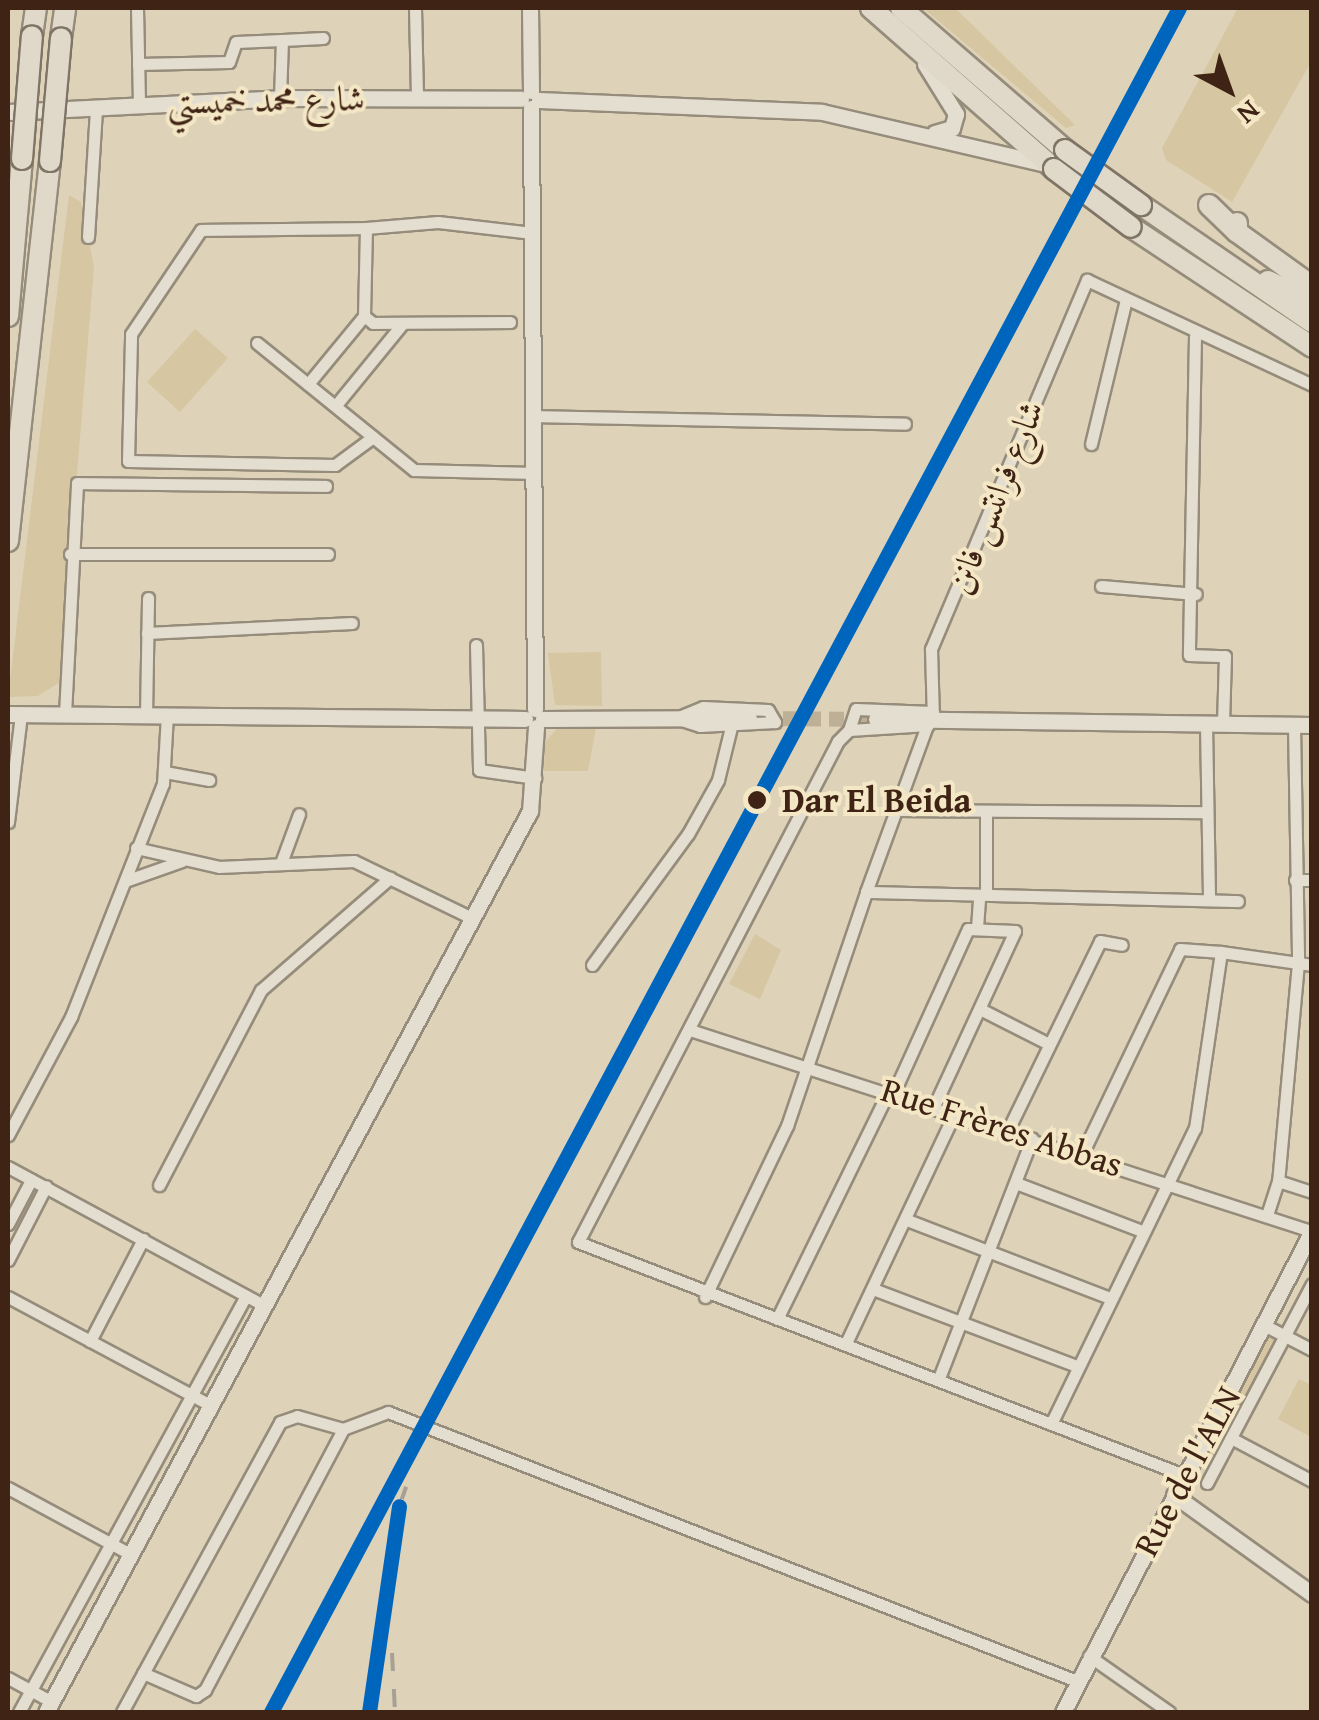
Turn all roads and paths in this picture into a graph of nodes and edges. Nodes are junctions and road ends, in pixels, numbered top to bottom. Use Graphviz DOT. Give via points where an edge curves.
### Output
graph roads {
  1 [pos="36,8"];
  2 [pos="65,8"];
  3 [pos="137,8"];
  4 [pos="415,8"];
  5 [pos="530,8"];
  6 [pos="871,8"];
  7 [pos="900,8"];
  8 [pos="323,38"];
  9 [pos="282,40"];
  10 [pos="916,51"];
  11 [pos="138,64"];
  12 [pos="280,98"];
  13 [pos="417,98"];
  14 [pos="530,100"];
  15 [pos="139,103"];
  16 [pos="9,109"];
  17 [pos="96,109"];
  18 [pos="926,134"];
  19 [pos="1059,159"];
  20 [pos="1210,205"];
  21 [pos="366,228"];
  22 [pos="532,232"];
  23 [pos="88,237"];
  24 [pos="1220,263"];
  25 [pos="1312,286"];
  26 [pos="1312,302"];
  27 [pos="1125,304"];
  28 [pos="8,316"];
  29 [pos="364,316"];
  30 [pos="510,322"];
  31 [pos="1312,322"];
  32 [pos="402,324"];
  33 [pos="1196,336"];
  34 [pos="257,343"];
  35 [pos="1312,346"];
  36 [pos="308,384"];
  37 [pos="1312,385"];
  38 [pos="336,405"];
  39 [pos="536,416"];
  40 [pos="905,424"];
  41 [pos="374,437"];
  42 [pos="1091,444"];
  43 [pos="535,472"];
  44 [pos="326,486"];
  45 [pos="8,541"];
  46 [pos="70,554"];
  47 [pos="328,554"];
  48 [pos="1101,586"];
  49 [pos="1196,594"];
  50 [pos="148,598"];
  51 [pos="352,623"];
  52 [pos="147,632"];
  53 [pos="476,645"];
  54 [pos="14,714"];
  55 [pos="65,714"];
  56 [pos="146,715"];
  57 [pos="167,715"];
  58 [pos="477,718"];
  59 [pos="676,718"];
  60 [pos="749,718"];
  61 [pos="535,719"];
  62 [pos="876,719"];
  63 [pos="936,719"];
  64 [pos="1214,724"];
  65 [pos="1294,725"];
  66 [pos="1312,726"];
  67 [pos="731,727"];
  68 [pos="850,730"];
  69 [pos="165,772"];
  70 [pos="535,778"];
  71 [pos="209,780"];
  72 [pos="902,810"];
  73 [pos="1206,812"];
  74 [pos="299,814"];
  75 [pos="986,814"];
  76 [pos="8,822"];
  77 [pos="136,848"];
  78 [pos="182,861"];
  79 [pos="281,862"];
  80 [pos="390,878"];
  81 [pos="1295,880"];
  82 [pos="1312,880"];
  83 [pos="125,881"];
  84 [pos="866,892"];
  85 [pos="982,897"];
  86 [pos="1210,898"];
  87 [pos="1238,901"];
  88 [pos="472,918"];
  89 [pos="978,928"];
  90 [pos="1122,945"];
  91 [pos="1222,952"];
  92 [pos="1305,964"];
  93 [pos="592,966"];
  94 [pos="980,1009"];
  95 [pos="690,1030"];
  96 [pos="1049,1044"];
  97 [pos="808,1064"];
  98 [pos="891,1091"];
  99 [pos="934,1106"];
  100 [pos="955,1112"];
  101 [pos="1008,1130"];
  102 [pos="8,1135"];
  103 [pos="1032,1138"];
  104 [pos="1082,1154"];
  105 [pos="8,1167"];
  106 [pos="31,1180"];
  107 [pos="1165,1180"];
  108 [pos="1278,1181"];
  109 [pos="1016,1183"];
  110 [pos="159,1185"];
  111 [pos="46,1186"];
  112 [pos="1312,1192"];
  113 [pos="1267,1215"];
  114 [pos="907,1220"];
  115 [pos="8,1224"];
  116 [pos="1142,1231"];
  117 [pos="1311,1231"];
  118 [pos="143,1239"];
  119 [pos="990,1253"];
  120 [pos="8,1260"];
  121 [pos="1306,1260"];
  122 [pos="1312,1284"];
  123 [pos="872,1289"];
  124 [pos="246,1296"];
  125 [pos="8,1297"];
  126 [pos="705,1298"];
  127 [pos="1110,1298"];
  128 [pos="265,1306"];
  129 [pos="777,1319"];
  130 [pos="962,1322"];
  131 [pos="1264,1325"];
  132 [pos="1284,1336"];
  133 [pos="90,1341"];
  134 [pos="846,1343"];
  135 [pos="1312,1350"];
  136 [pos="1078,1366"];
  137 [pos="939,1378"];
  138 [pos="192,1396"];
  139 [pos="212,1406"];
  140 [pos="1051,1424"];
  141 [pos="342,1429"];
  142 [pos="1231,1438"];
  143 [pos="1184,1475"];
  144 [pos="1311,1478"];
  145 [pos="1207,1484"];
  146 [pos="8,1488"];
  147 [pos="1174,1495"];
  148 [pos="112,1544"];
  149 [pos="132,1555"];
  150 [pos="1312,1594"];
  151 [pos="1089,1656"];
  152 [pos="143,1673"];
  153 [pos="8,1678"];
  154 [pos="1078,1681"];
  155 [pos="31,1691"];
  156 [pos="49,1707"];
  157 [pos="20,1712"];
  158 [pos="122,1712"];
  159 [pos="1062,1712"];
  160 [pos="1168,1712"];
  1 -- 28 [label="highway, bridge"];
  2 -- 45 [label="highway, bridge"];
  3 -- 11 [label="street"];
  4 -- 13 [label="street"];
  5 -- 14 [label="street"];
  6 -- 10 [label="highway"];
  7 -- 19 [label="highway"];
  8 -- 9 [label="street"];
  9 -- 11 [label="street" via="236,42 229,62"];
  9 -- 12 [label="street"];
  10 -- 18 [label="street" via="956,114 952,128"];
  10 -- 19 [label="highway"];
  11 -- 15 [label="street"];
  12 -- 13 [label="street, شارع محمد خميستي"];
  12 -- 15 [label="street, شارع محمد خميستي"];
  13 -- 14 [label="street, شارع محمد خميستي"];
  14 -- 18 [label="street, شارع محمد خميستي" via="822,112"];
  14 -- 22 [label="street"];
  15 -- 17 [label="street, شارع محمد خميستي"];
  16 -- 17 [label="street, شارع محمد خميستي"];
  17 -- 23 [label="street"];
  18 -- 19 [label="street, شارع محمد خميستي"];
  19 -- 24 [label="highway, bridge" via="1142,206"];
  19 -- 35 [label="highway, bridge" via="1132,227"];
  20 -- 25 [label="highway"];
  21 -- 22 [label="street" via="438,222"];
  21 -- 29 [label="street"];
  21 -- 41 [label="street" via="225,224 190,239 131,334 128,462 335,465"];
  22 -- 39 [label="street"];
  24 -- 26 [label="highway"];
  24 -- 31 [label="highway"];
  27 -- 33 [label="street"];
  27 -- 42 [label="street"];
  27 -- 63 [label="street, شارع فرانتس فانن" via="1087,280 932,649"];
  29 -- 32 [label="street"];
  29 -- 36 [label="street"];
  30 -- 32 [label="street"];
  32 -- 38 [label="street"];
  33 -- 37 [label="street"];
  33 -- 49 [label="street"];
  34 -- 36 [label="street"];
  36 -- 38 [label="street"];
  38 -- 41 [label="street"];
  39 -- 40 [label="street"];
  39 -- 43 [label="street"];
  41 -- 43 [label="street" via="414,470"];
  43 -- 61 [label="street"];
  44 -- 46 [label="street" via="80,481"];
  46 -- 47 [label="street"];
  46 -- 55 [label="street"];
  48 -- 49 [label="street"];
  49 -- 64 [label="street" via="1189,656 1224,656"];
  50 -- 52 [label="street"];
  51 -- 52 [label="street"];
  52 -- 56 [label="street"];
  53 -- 58 [label="street"];
  54 -- 55 [label="street"];
  54 -- 76 [label="street"];
  55 -- 56 [label="street"];
  56 -- 57 [label="street"];
  57 -- 58 [label="street"];
  57 -- 69 [label="street"];
  58 -- 61 [label="street"];
  58 -- 70 [label="street" via="482,775"];
  59 -- 60 [label="street"];
  59 -- 61 [label="street"];
  59 -- 67 [label="street"];
  59 -- 67 [label="street" via="703,707 775,714 770,728"];
  61 -- 70 [label="street"];
  62 -- 63 [label="street"];
  63 -- 64 [label="street"];
  63 -- 68 [label="street"];
  63 -- 68 [label="street" via="856,709"];
  63 -- 72 [label="street, شارع فرانتس فانن"];
  64 -- 65 [label="street"];
  64 -- 73 [label="street"];
  65 -- 66 [label="street"];
  65 -- 81 [label="street"];
  67 -- 93 [label="street" via="718,780 688,834"];
  68 -- 95 [label="street"];
  69 -- 71 [label="street"];
  69 -- 77 [label="street"];
  70 -- 88 [label="street" via="530,812"];
  72 -- 75 [label="street"];
  72 -- 84 [label="street, شارع فرانتس فانن"];
  73 -- 75 [label="street"];
  73 -- 86 [label="street"];
  74 -- 79 [label="street"];
  75 -- 85 [label="street"];
  77 -- 78 [label="street"];
  77 -- 83 [label="street"];
  78 -- 79 [label="street"];
  78 -- 83 [label="street"];
  79 -- 80 [label="street" via="354,861"];
  80 -- 88 [label="street"];
  80 -- 110 [label="street" via="261,990"];
  81 -- 82 [label="street"];
  81 -- 92 [label="street"];
  83 -- 102 [label="street" via="71,1017"];
  84 -- 85 [label="street"];
  84 -- 97 [label="street, شارع فرانتس فانن"];
  85 -- 86 [label="street"];
  85 -- 89 [label="street"];
  86 -- 87 [label="street"];
  88 -- 128 [label="street"];
  89 -- 94 [label="street" via="1015,931"];
  89 -- 98 [label="street" via="968,929"];
  90 -- 96 [label="street" via="1100,941"];
  91 -- 92 [label="street"];
  91 -- 104 [label="street" via="1180,948"];
  91 -- 107 [label="street" via="1195,1128"];
  92 -- 108 [label="street"];
  94 -- 96 [label="street"];
  94 -- 99 [label="street"];
  95 -- 97 [label="street, Rue Frères Abbas"];
  95 -- 126 [label="street" via="578,1242"];
  96 -- 101 [label="street"];
  97 -- 98 [label="street, Rue Frères Abbas"];
  97 -- 126 [label="street, شارع فرانتس فانن"];
  98 -- 99 [label="street, Rue Frères Abbas"];
  98 -- 129 [label="street"];
  99 -- 100 [label="street, Rue Frères Abbas"];
  100 -- 101 [label="street, Rue Frères Abbas"];
  100 -- 114 [label="street"];
  101 -- 103 [label="street, Rue Frères Abbas"];
  103 -- 104 [label="street, Rue Frères Abbas"];
  103 -- 109 [label="street"];
  104 -- 107 [label="street, Rue Frères Abbas"];
  105 -- 106 [label="street"];
  106 -- 111 [label="street"];
  106 -- 115 [label="street"];
  107 -- 113 [label="street, Rue Frères Abbas"];
  107 -- 116 [label="street"];
  108 -- 112 [label="street"];
  108 -- 113 [label="street"];
  109 -- 116 [label="street"];
  109 -- 119 [label="street"];
  111 -- 118 [label="street"];
  111 -- 120 [label="street"];
  113 -- 117 [label="street, Rue Frères Abbas"];
  114 -- 119 [label="street"];
  114 -- 123 [label="street"];
  116 -- 127 [label="street"];
  117 -- 121 [label="street, Rue de l'ALN"];
  118 -- 124 [label="street"];
  118 -- 133 [label="street"];
  119 -- 127 [label="street"];
  119 -- 130 [label="street"];
  121 -- 131 [label="street, Rue de l'ALN"];
  122 -- 132 [label="street"];
  123 -- 130 [label="street"];
  123 -- 134 [label="street"];
  124 -- 128 [label="street"];
  124 -- 138 [label="street"];
  125 -- 133 [label="street"];
  126 -- 129 [label="street"];
  127 -- 136 [label="street"];
  128 -- 139 [label="street"];
  129 -- 134 [label="street"];
  130 -- 136 [label="street"];
  130 -- 137 [label="street"];
  131 -- 132 [label="street"];
  131 -- 143 [label="street, Rue de l'ALN"];
  132 -- 135 [label="street"];
  132 -- 142 [label="street"];
  133 -- 138 [label="street"];
  134 -- 137 [label="street"];
  136 -- 140 [label="street"];
  137 -- 140 [label="street"];
  138 -- 139 [label="street"];
  138 -- 148 [label="street"];
  139 -- 149 [label="street"];
  140 -- 143 [label="street"];
  141 -- 152 [label="street" via="297,1416 280,1422"];
  141 -- 152 [label="street" via="206,1690 196,1696"];
  141 -- 154 [label="street" via="388,1412"];
  142 -- 144 [label="street"];
  142 -- 145 [label="street"];
  143 -- 147 [label="street, Rue de l'ALN"];
  146 -- 148 [label="street"];
  147 -- 150 [label="street"];
  147 -- 151 [label="street, Rue de l'ALN"];
  148 -- 149 [label="street"];
  148 -- 155 [label="street"];
  149 -- 156 [label="street"];
  151 -- 154 [label="street, Rue de l'ALN"];
  151 -- 160 [label="street"];
  152 -- 158 [label="street"];
  153 -- 155 [label="street"];
  154 -- 159 [label="street, Rue de l'ALN"];
  155 -- 156 [label="street"];
  155 -- 157 [label="street"];
}
